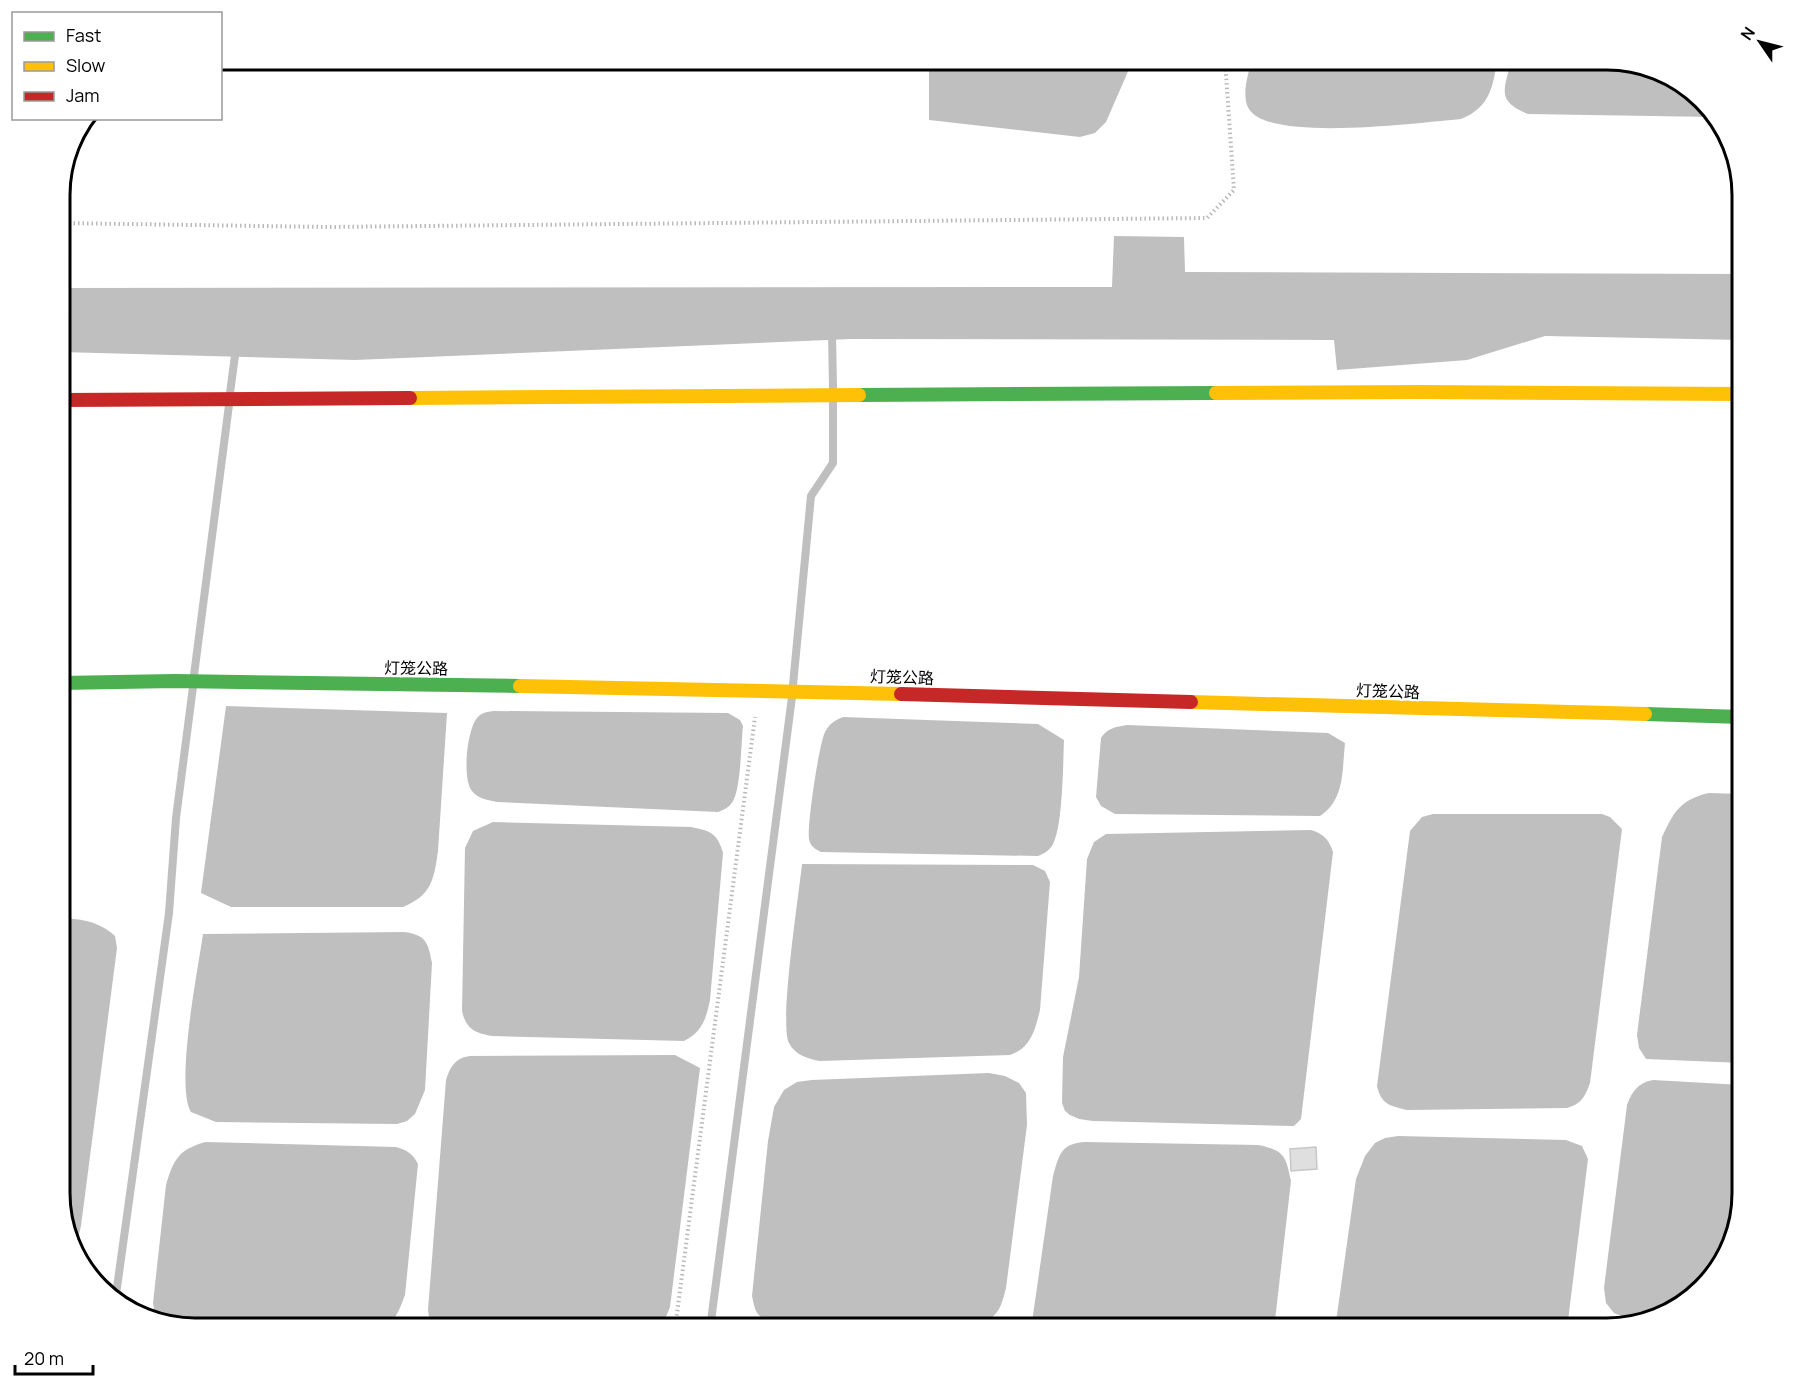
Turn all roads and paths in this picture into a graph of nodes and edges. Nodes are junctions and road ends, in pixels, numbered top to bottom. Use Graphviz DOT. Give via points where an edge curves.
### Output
graph roads {
  1 [pos="1226,70"];
  2 [pos="71,223"];
  3 [pos="1732,393"];
  4 [pos="71,400"];
  5 [pos="71,683"];
  6 [pos="759,690"];
  7 [pos="1732,717"];
  8 [pos="676,1318"];
  1 -- 2 [label="path" via="1234,190 1207,218 327,227"];
  3 -- 4 [label="street"];
  5 -- 6 [label="street, 灯笼公路" via="212,681"];
  6 -- 7 [label="street, 灯笼公路"];
  6 -- 8 [label="path"];
}
